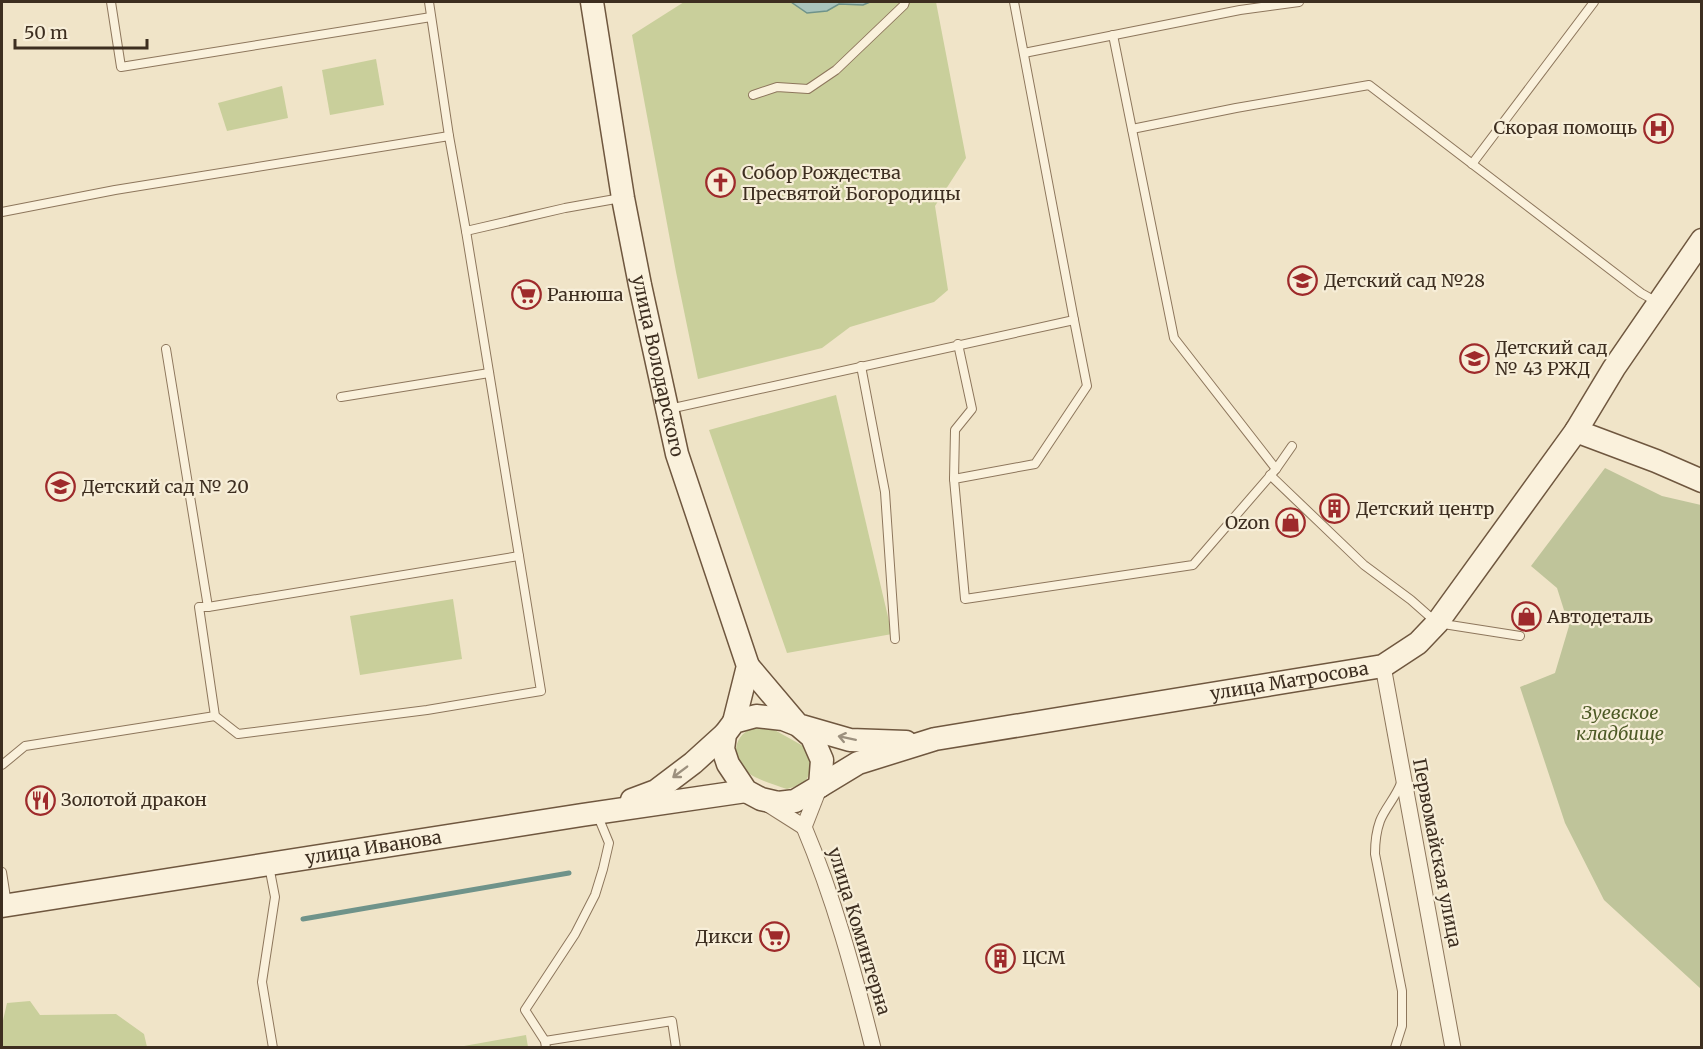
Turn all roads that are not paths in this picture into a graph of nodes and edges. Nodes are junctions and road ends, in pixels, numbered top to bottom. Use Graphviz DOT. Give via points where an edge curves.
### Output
graph roads {
  1 [pos="111,2"];
  2 [pos="429,2"];
  3 [pos="592,2"];
  4 [pos="905,2"];
  5 [pos="1014,2"];
  6 [pos="1299,2"];
  7 [pos="1594,2"];
  8 [pos="431,17"];
  9 [pos="1113,35"];
  10 [pos="1024,53"];
  11 [pos="753,95"];
  12 [pos="1132,129"];
  13 [pos="449,136"];
  14 [pos="1472,164"];
  15 [pos="623,198"];
  16 [pos="2,212"];
  17 [pos="466,231"];
  18 [pos="1701,240"];
  19 [pos="1659,303"];
  20 [pos="1074,320"];
  21 [pos="958,344"];
  22 [pos="166,349"];
  23 [pos="861,366"];
  24 [pos="489,373"];
  25 [pos="341,397"];
  26 [pos="667,409"];
  27 [pos="1576,431"];
  28 [pos="1292,446"];
  29 [pos="1276,469"];
  30 [pos="1270,476"];
  31 [pos="954,479"];
  32 [pos="1701,481"];
  33 [pos="519,556"];
  34 [pos="208,606"];
  35 [pos="1437,623"];
  36 [pos="1520,636"];
  37 [pos="896,639"];
  38 [pos="748,666"];
  39 [pos="1383,666"];
  40 [pos="215,716"];
  41 [pos="798,725"];
  42 [pos="729,728"];
  43 [pos="926,742"];
  44 [pos="2,765"];
  45 [pos="1403,778"];
  46 [pos="820,786"];
  47 [pos="753,795"];
  48 [pos="597,813"];
  49 [pos="804,827"];
  50 [pos="269,864"];
  51 [pos="2,872"];
  52 [pos="4,906"];
  53 [pos="546,1044"];
  54 [pos="273,1047"];
  55 [pos="676,1047"];
  56 [pos="873,1047"];
  57 [pos="1395,1047"];
  58 [pos="1453,1047"];
  1 -- 8 [label="lane" via="121,67"];
  2 -- 8 [label="lane"];
  3 -- 15 [label="street, улица Володарского"];
  4 -- 11 [label="lane" via="836,70 808,89 777,87"];
  5 -- 10 [label="lane"];
  6 -- 9 [label="lane"];
  7 -- 14 [label="lane"];
  8 -- 13 [label="lane"];
  9 -- 10 [label="lane"];
  9 -- 12 [label="lane"];
  10 -- 20 [label="lane"];
  12 -- 14 [label="lane" via="1369,85"];
  12 -- 29 [label="lane" via="1174,338"];
  13 -- 16 [label="lane"];
  13 -- 17 [label="lane"];
  14 -- 19 [label="lane"];
  15 -- 17 [label="lane"];
  15 -- 26 [label="street, улица Володарского"];
  17 -- 24 [label="lane"];
  18 -- 19 [label="street, улица Матросова"];
  19 -- 27 [label="street, улица Матросова"];
  20 -- 21 [label="lane"];
  20 -- 31 [label="lane" via="1087,386 1035,464"];
  21 -- 23 [label="lane"];
  21 -- 31 [label="lane" via="972,409 955,430"];
  22 -- 34 [label="lane"];
  23 -- 26 [label="lane"];
  23 -- 37 [label="lane" via="885,492"];
  24 -- 25 [label="lane"];
  24 -- 33 [label="lane"];
  26 -- 38 [label="street, улица Володарского" via="677,454"];
  27 -- 32 [label="street"];
  27 -- 35 [label="street, улица Матросова"];
  28 -- 29 [label="lane"];
  29 -- 30 [label="lane"];
  30 -- 31 [label="lane" via="1193,565 965,599"];
  30 -- 35 [label="lane" via="1364,565"];
  33 -- 34 [label="lane"];
  33 -- 40 [label="lane" via="541,691 238,734"];
  34 -- 40 [label="lane" via="199,607"];
  35 -- 36 [label="lane"];
  35 -- 39 [label="street, улица Матросова" via="1418,643"];
  38 -- 41 [label="street"];
  38 -- 42 [label="street"];
  39 -- 43 [label="street, улица Матросова"];
  39 -- 45 [label="street, Первомайская улица"];
  40 -- 44 [label="lane" via="25,746"];
  41 -- 42 [label="street" via="756,716"];
  43 -- 41 [label="street, one-way" via="850,740"];
  41 -- 46 [label="street" via="812,737 822,760"];
  42 -- 47 [label="street" via="723,749 728,764"];
  42 -- 48 [label="street, one-way" via="656,791"];
  43 -- 46 [label="street, улица Матросова" via="858,764"];
  45 -- 57 [label="lane" via="1380,820 1375,838 1402,991 1402,1026"];
  45 -- 58 [label="street, Первомайская улица"];
  46 -- 47 [label="street" via="795,801 778,802"];
  46 -- 49 [label="street"];
  47 -- 48 [label="street, улица Иванова"];
  47 -- 49 [label="street"];
  48 -- 50 [label="street, улица Иванова"];
  48 -- 53 [label="lane" via="609,843 594,894 575,934 525,1010"];
  49 -- 56 [label="street, улица Коминтерна" via="850,954"];
  50 -- 52 [label="street, улица Иванова"];
  50 -- 54 [label="lane" via="275,897 262,982"];
  51 -- 52 [label="lane"];
  53 -- 55 [label="lane" via="672,1021"];
}
